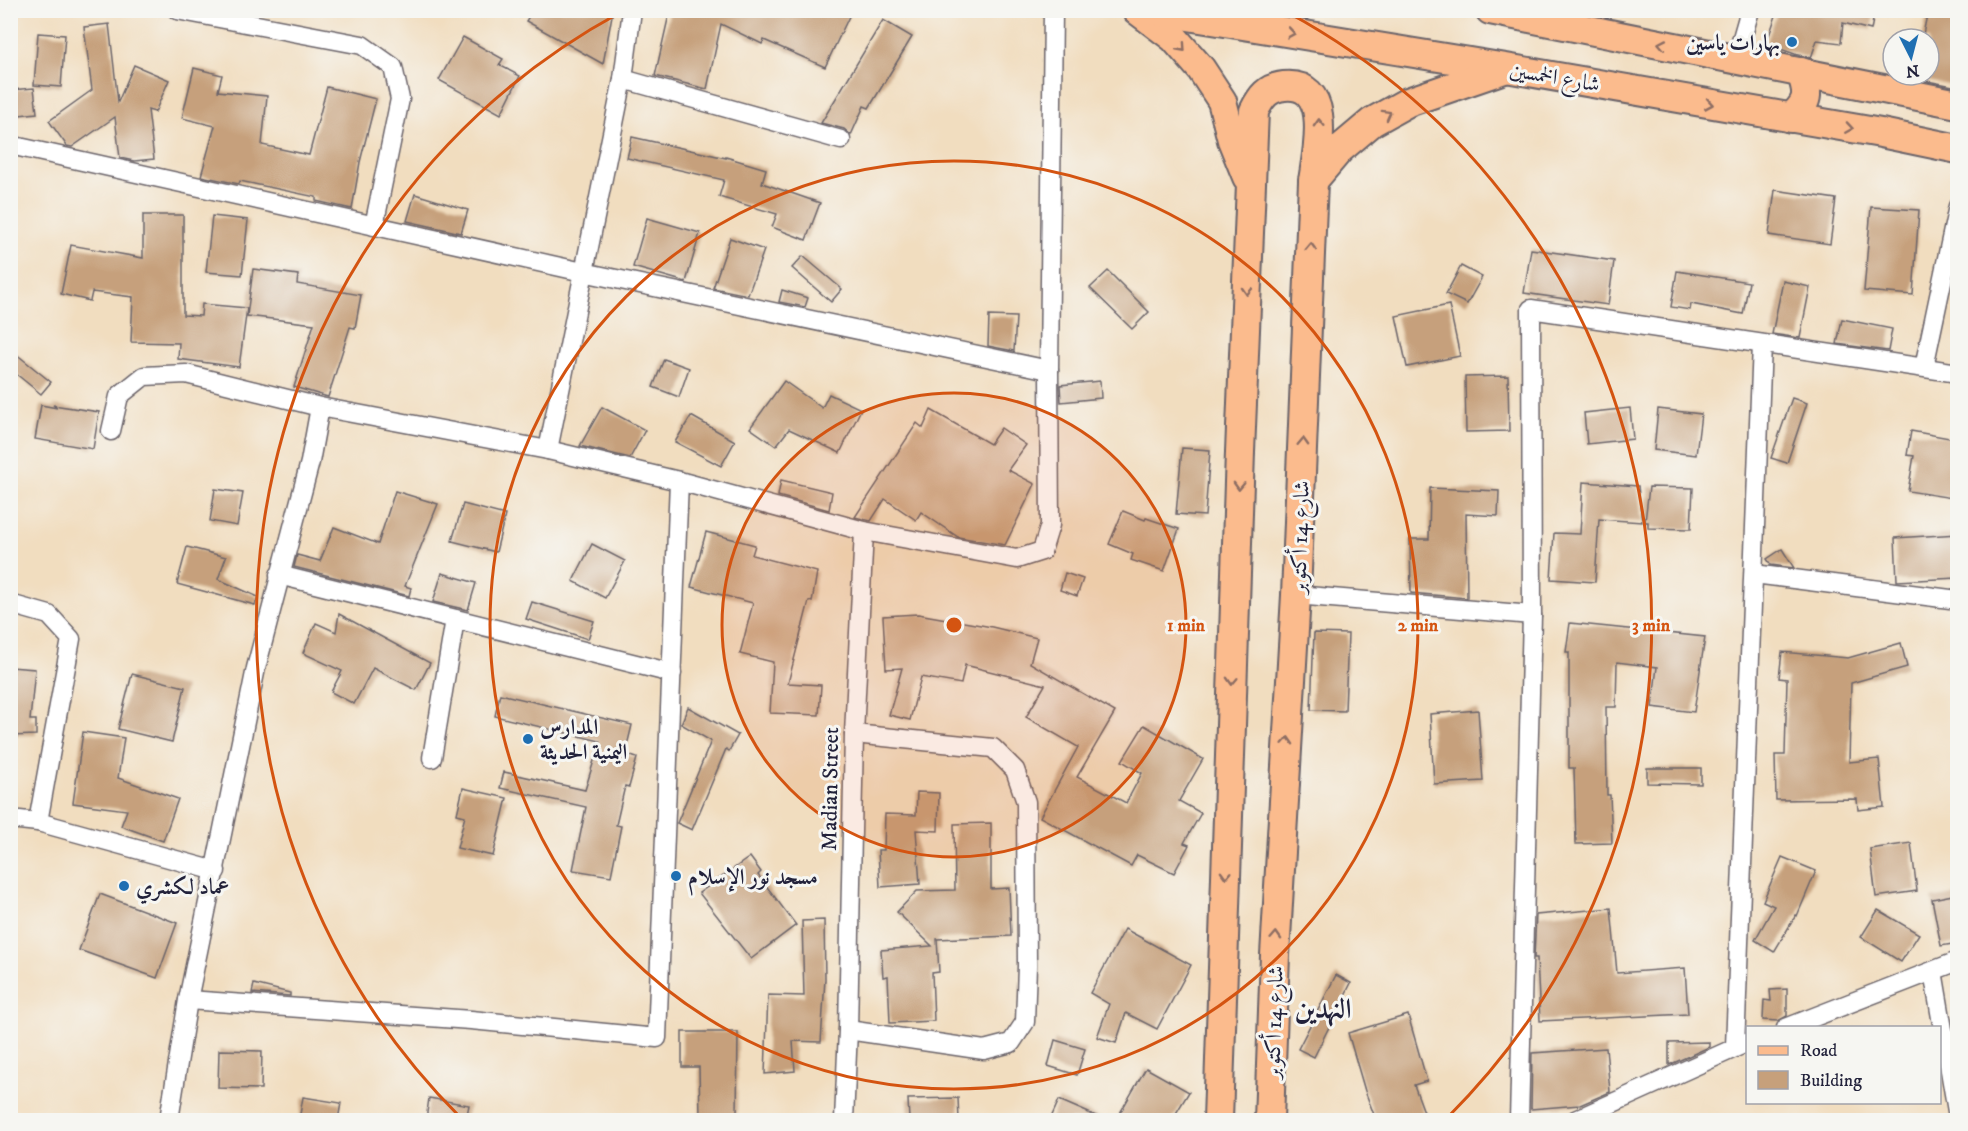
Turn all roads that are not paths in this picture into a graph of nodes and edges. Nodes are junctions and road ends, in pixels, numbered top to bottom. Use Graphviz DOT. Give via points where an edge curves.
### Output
graph roads {
  1 [pos="177,10"];
  2 [pos="632,10"];
  3 [pos="1053,10"];
  4 [pos="1137,10"];
  5 [pos="1151,10"];
  6 [pos="1490,10"];
  7 [pos="1750,10"];
  8 [pos="1736,59"];
  9 [pos="1506,68"];
  10 [pos="1801,72"];
  11 [pos="624,79"];
  12 [pos="1890,91"];
  13 [pos="1958,104"];
  14 [pos="1791,118"];
  15 [pos="1881,133"];
  16 [pos="841,140"];
  17 [pos="10,145"];
  18 [pos="1958,148"];
  19 [pos="1313,181"];
  20 [pos="1252,190"];
  21 [pos="1958,206"];
  22 [pos="374,225"];
  23 [pos="583,272"];
  24 [pos="1762,344"];
  25 [pos="1924,366"];
  26 [pos="1049,370"];
  27 [pos="1958,373"];
  28 [pos="320,407"];
  29 [pos="111,431"];
  30 [pos="548,450"];
  31 [pos="679,481"];
  32 [pos="864,531"];
  33 [pos="1754,574"];
  34 [pos="279,575"];
  35 [pos="1296,595"];
  36 [pos="1958,600"];
  37 [pos="10,604"];
  38 [pos="1532,615"];
  39 [pos="455,619"];
  40 [pos="672,673"];
  41 [pos="854,734"];
  42 [pos="432,758"];
  43 [pos="10,819"];
  44 [pos="38,822"];
  45 [pos="216,871"];
  46 [pos="1958,960"];
  47 [pos="1932,971"];
  48 [pos="188,1000"];
  49 [pos="1791,1026"];
  50 [pos="848,1030"];
  51 [pos="1742,1045"];
  52 [pos="1958,1117"];
  53 [pos="169,1120"];
  54 [pos="844,1120"];
  55 [pos="1218,1120"];
  56 [pos="1269,1120"];
  57 [pos="1519,1120"];
  58 [pos="1575,1120"];
  1 -- 22 [label="street" via="362,45 393,67 400,99"];
  2 -- 11 [label="street"];
  3 -- 26 [label="street"];
  4 -- 20 [label="main road, one-way" via="1174,38 1222,100 1232,140"];
  5 -- 9 [label="main road, شارع الخمسين, one-way"];
  8 -- 6 [label="main road, one-way"];
  7 -- 8 [label="street"];
  8 -- 10 [label="main road"];
  9 -- 14 [label="main road, شارع الخمسين, one-way"];
  19 -- 9 [label="main road, one-way" via="1340,149 1371,122 1408,102"];
  10 -- 12 [label="main road"];
  10 -- 14 [label="main road" via="1807,90 1804,106"];
  11 -- 16 [label="street"];
  11 -- 23 [label="street"];
  12 -- 13 [label="main road"];
  12 -- 15 [label="main road" via="1880,102"];
  14 -- 15 [label="main road, شارع الخمسين, one-way"];
  15 -- 18 [label="main road, شارع الخمسين"];
  17 -- 22 [label="street"];
  19 -- 20 [label="main road, شارع 14 أكتوبر, one-way" via="1321,123 1318,109 1308,93 1293,85 1275,87 1262,96 1254,111"];
  35 -- 19 [label="main road, شارع 14 أكتوبر, one-way"];
  20 -- 55 [label="main road, one-way"];
  21 -- 25 [label="street"];
  22 -- 23 [label="street"];
  23 -- 26 [label="street"];
  23 -- 30 [label="street"];
  24 -- 25 [label="street"];
  24 -- 33 [label="street"];
  24 -- 38 [label="street" via="1531,309"];
  25 -- 27 [label="street"];
  26 -- 32 [label="street" via="1050,525 1042,551 1017,559"];
  28 -- 29 [label="street" via="186,374 144,376 119,396"];
  28 -- 30 [label="street"];
  28 -- 34 [label="street" via="310,462"];
  30 -- 31 [label="street"];
  31 -- 32 [label="street"];
  31 -- 40 [label="street"];
  32 -- 41 [label="street, Madian Street"];
  33 -- 36 [label="street"];
  33 -- 51 [label="street"];
  34 -- 39 [label="street"];
  34 -- 45 [label="street" via="256,668"];
  35 -- 38 [label="street"];
  56 -- 35 [label="main road, شارع 14 أكتوبر, one-way"];
  37 -- 44 [label="street" via="49,615 71,639"];
  38 -- 57 [label="street"];
  39 -- 40 [label="street"];
  39 -- 42 [label="street"];
  40 -- 48 [label="street" via="657,1038"];
  41 -- 50 [label="street, Madian Street"];
  41 -- 50 [label="street" via="993,748 1015,770 1026,802 1026,977 1025,1022 1011,1043 984,1050"];
  43 -- 44 [label="street"];
  44 -- 45 [label="street"];
  45 -- 48 [label="street"];
  46 -- 47 [label="street"];
  47 -- 49 [label="street"];
  47 -- 52 [label="street"];
  48 -- 53 [label="street"];
  50 -- 54 [label="street, Madian Street"];
  51 -- 58 [label="street"];
}
